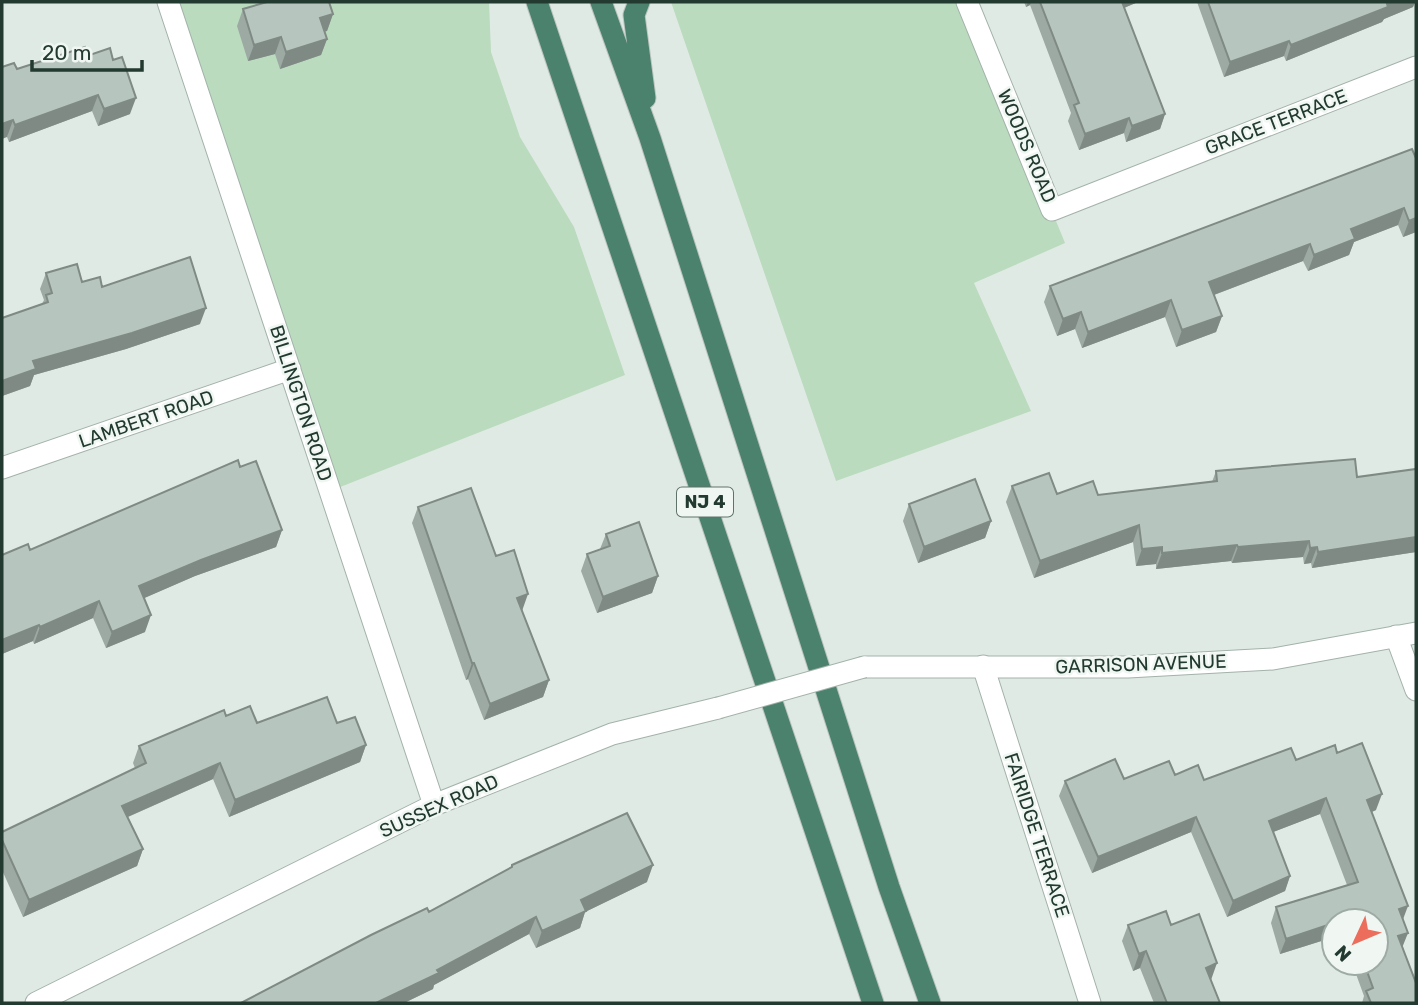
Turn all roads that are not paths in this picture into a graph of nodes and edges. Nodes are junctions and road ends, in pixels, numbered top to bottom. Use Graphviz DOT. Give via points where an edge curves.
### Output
graph roads {
  1 [pos="168,2"];
  2 [pos="537,2"];
  3 [pos="601,2"];
  4 [pos="639,2"];
  5 [pos="967,2"];
  6 [pos="1416,67"];
  7 [pos="650,138"];
  8 [pos="1136,177"];
  9 [pos="290,369"];
  10 [pos="2,468"];
  11 [pos="1406,634"];
  12 [pos="984,666"];
  13 [pos="864,667"];
  14 [pos="1416,691"];
  15 [pos="434,805"];
  16 [pos="36,1003"];
  17 [pos="873,1003"];
  18 [pos="930,1003"];
  19 [pos="1090,1003"];
  1 -- 9 [label="street, BILLINGTON ROAD"];
  2 -- 17 [label="highway, NJ 4"];
  3 -- 7 [label="highway, NJ 4"];
  4 -- 7 [label="highway" via="634,15"];
  5 -- 8 [label="street, WOODS ROAD" via="1052,210"];
  6 -- 8 [label="street, GRACE TERRACE"];
  7 -- 18 [label="highway, NJ 4"];
  9 -- 10 [label="street, LAMBERT ROAD"];
  9 -- 15 [label="street, BILLINGTON ROAD"];
  11 -- 12 [label="street, GARRISON AVENUE" via="1273,659 1128,667"];
  11 -- 14 [label="street"];
  12 -- 13 [label="street, GARRISON AVENUE"];
  12 -- 19 [label="street, FAIRIDGE TERRACE"];
  13 -- 15 [label="street, SUSSEX ROAD, bridge" via="612,734"];
  15 -- 16 [label="street, SUSSEX ROAD"];
}
